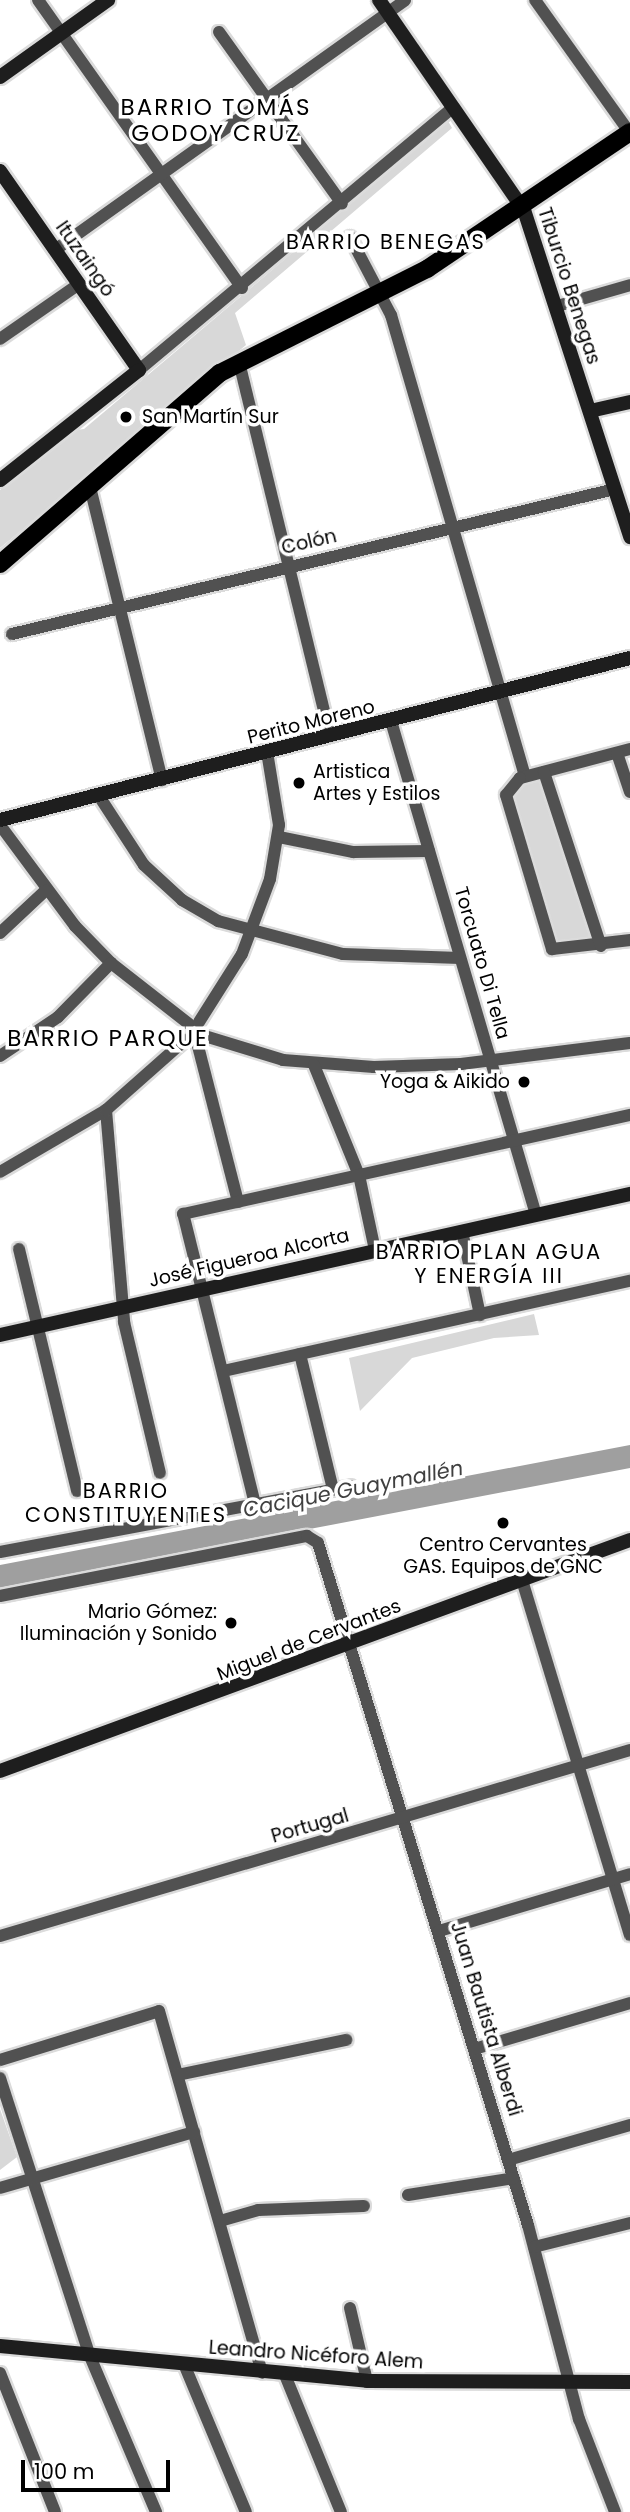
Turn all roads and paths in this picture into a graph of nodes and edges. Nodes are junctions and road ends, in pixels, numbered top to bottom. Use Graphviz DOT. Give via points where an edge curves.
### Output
graph roads {
  1 [pos="38,0"];
  2 [pos="108,0"];
  3 [pos="405,0"];
  4 [pos="535,0"];
  5 [pos="383,6"];
  6 [pos="219,32"];
  7 [pos="62,33"];
  8 [pos="0,76"];
  9 [pos="266,98"];
  10 [pos="454,107"];
  11 [pos="630,132"];
  12 [pos="0,171"];
  13 [pos="161,172"];
  14 [pos="342,204"];
  15 [pos="524,210"];
  16 [pos="350,237"];
  17 [pos="55,250"];
  18 [pos="79,284"];
  19 [pos="630,285"];
  20 [pos="242,288"];
  21 [pos="383,294"];
  22 [pos="557,306"];
  23 [pos="0,339"];
  24 [pos="239,362"];
  25 [pos="139,370"];
  26 [pos="630,402"];
  27 [pos="590,411"];
  28 [pos="0,480"];
  29 [pos="90,487"];
  30 [pos="615,489"];
  31 [pos="451,528"];
  32 [pos="630,537"];
  33 [pos="0,564"];
  34 [pos="289,567"];
  35 [pos="121,607"];
  36 [pos="12,634"];
  37 [pos="630,658"];
  38 [pos="498,694"];
  39 [pos="391,721"];
  40 [pos="330,736"];
  41 [pos="623,751"];
  42 [pos="267,752"];
  43 [pos="544,772"];
  44 [pos="525,776"];
  45 [pos="162,780"];
  46 [pos="630,792"];
  47 [pos="99,796"];
  48 [pos="0,823"];
  49 [pos="279,836"];
  50 [pos="429,850"];
  51 [pos="45,891"];
  52 [pos="251,932"];
  53 [pos="0,933"];
  54 [pos="630,940"];
  55 [pos="601,946"];
  56 [pos="460,958"];
  57 [pos="111,963"];
  58 [pos="194,1023"];
  59 [pos="185,1040"];
  60 [pos="203,1042"];
  61 [pos="630,1043"];
  62 [pos="0,1056"];
  63 [pos="490,1061"];
  64 [pos="314,1065"];
  65 [pos="106,1110"];
  66 [pos="630,1115"];
  67 [pos="514,1141"];
  68 [pos="0,1172"];
  69 [pos="359,1175"];
  70 [pos="630,1194"];
  71 [pos="238,1202"];
  72 [pos="536,1215"];
  73 [pos="462,1231"];
  74 [pos="19,1249"];
  75 [pos="375,1250"];
  76 [pos="630,1280"];
  77 [pos="202,1289"];
  78 [pos="122,1306"];
  79 [pos="480,1315"];
  80 [pos="37,1326"];
  81 [pos="0,1335"];
  82 [pos="300,1354"];
  83 [pos="223,1371"];
  84 [pos="160,1473"];
  85 [pos="351,1486"];
  86 [pos="333,1489"];
  87 [pos="77,1491"];
  88 [pos="255,1504"];
  89 [pos="630,1540"];
  90 [pos="1,1548"];
  91 [pos="522,1580"];
  92 [pos="0,1596"];
  93 [pos="352,1646"];
  94 [pos="630,1750"];
  95 [pos="581,1765"];
  96 [pos="0,1770"];
  97 [pos="406,1818"];
  98 [pos="630,1874"];
  99 [pos="614,1879"];
  100 [pos="439,1931"];
  101 [pos="630,1934"];
  102 [pos="0,1936"];
  103 [pos="630,2003"];
  104 [pos="346,2040"];
  105 [pos="474,2049"];
  106 [pos="0,2060"];
  107 [pos="178,2075"];
  108 [pos="0,2078"];
  109 [pos="630,2126"];
  110 [pos="194,2132"];
  111 [pos="508,2160"];
  112 [pos="514,2178"];
  113 [pos="33,2179"];
  114 [pos="0,2188"];
  115 [pos="408,2195"];
  116 [pos="364,2206"];
  117 [pos="220,2221"];
  118 [pos="630,2223"];
  119 [pos="534,2247"];
  120 [pos="350,2308"];
  121 [pos="0,2346"];
  122 [pos="89,2354"];
  123 [pos="184,2364"];
  124 [pos="262,2373"];
  125 [pos="0,2374"];
  126 [pos="285,2375"];
  127 [pos="367,2381"];
  128 [pos="630,2382"];
  129 [pos="575,2385"];
  130 [pos="55,2512"];
  131 [pos="156,2512"];
  132 [pos="246,2512"];
  133 [pos="341,2512"];
  134 [pos="615,2512"];
  1 -- 7 [label="street"];
  2 -- 7 [label="main road"];
  3 -- 5 [label="street"];
  4 -- 11 [label="street"];
  5 -- 9 [label="street"];
  5 -- 10 [label="main road, Tiburcio Benegas"];
  6 -- 9 [label="street"];
  7 -- 8 [label="main road"];
  7 -- 13 [label="street"];
  9 -- 13 [label="street"];
  9 -- 14 [label="street"];
  10 -- 14 [label="street"];
  10 -- 15 [label="main road, Tiburcio Benegas"];
  11 -- 15 [label="main road"];
  12 -- 17 [label="main road, Ituzaingó"];
  13 -- 17 [label="street"];
  13 -- 20 [label="street"];
  14 -- 20 [label="street"];
  15 -- 21 [label="main road"];
  15 -- 22 [label="main road, Tiburcio Benegas"];
  16 -- 21 [label="street"];
  17 -- 18 [label="main road, Ituzaingó"];
  18 -- 23 [label="street"];
  18 -- 25 [label="main road, Ituzaingó"];
  19 -- 22 [label="street"];
  20 -- 25 [label="street"];
  21 -- 24 [label="main road"];
  21 -- 31 [label="street"];
  22 -- 27 [label="main road, Tiburcio Benegas"];
  24 -- 29 [label="main road"];
  24 -- 34 [label="street"];
  25 -- 28 [label="main road"];
  26 -- 27 [label="main road"];
  27 -- 30 [label="main road, Tiburcio Benegas"];
  29 -- 33 [label="main road"];
  29 -- 35 [label="street"];
  30 -- 31 [label="street, Colón"];
  30 -- 32 [label="main road, Tiburcio Benegas"];
  31 -- 34 [label="street, Colón"];
  31 -- 38 [label="street"];
  34 -- 35 [label="street, Colón"];
  34 -- 40 [label="street"];
  35 -- 36 [label="street, Colón"];
  35 -- 45 [label="street"];
  37 -- 38 [label="main road, Perito Moreno"];
  38 -- 39 [label="main road, Perito Moreno"];
  38 -- 44 [label="street"];
  39 -- 40 [label="main road, Perito Moreno"];
  39 -- 50 [label="street, Torcuato Di Tella"];
  40 -- 42 [label="main road, Perito Moreno"];
  41 -- 43 [label="street"];
  41 -- 46 [label="street"];
  42 -- 45 [label="main road, Perito Moreno"];
  42 -- 49 [label="street"];
  43 -- 44 [label="street"];
  43 -- 55 [label="street"];
  44 -- 55 [label="street" via="509,785 507,799 552,949"];
  45 -- 47 [label="main road, Perito Moreno"];
  47 -- 48 [label="main road, Perito Moreno"];
  47 -- 52 [label="street" via="131,848 161,883 207,915"];
  48 -- 51 [label="street"];
  49 -- 50 [label="street" via="353,852"];
  49 -- 52 [label="street"];
  50 -- 56 [label="street, Torcuato Di Tella"];
  51 -- 53 [label="street"];
  51 -- 57 [label="street"];
  52 -- 56 [label="street" via="367,957"];
  52 -- 58 [label="street"];
  54 -- 55 [label="street"];
  56 -- 63 [label="street, Torcuato Di Tella"];
  57 -- 58 [label="street"];
  57 -- 62 [label="street" via="68,1008"];
  58 -- 59 [label="street"];
  58 -- 60 [label="street"];
  59 -- 60 [label="street"];
  59 -- 65 [label="street"];
  60 -- 64 [label="street"];
  60 -- 71 [label="street"];
  61 -- 63 [label="street"];
  63 -- 64 [label="street"];
  63 -- 67 [label="street, Torcuato Di Tella"];
  64 -- 69 [label="street"];
  65 -- 68 [label="street"];
  65 -- 78 [label="street"];
  66 -- 67 [label="street"];
  67 -- 69 [label="street"];
  67 -- 72 [label="street, Torcuato Di Tella"];
  69 -- 71 [label="street"];
  69 -- 75 [label="street"];
  70 -- 72 [label="main road, José Figueroa Alcorta"];
  71 -- 77 [label="street" via="183,1214"];
  72 -- 73 [label="main road, José Figueroa Alcorta"];
  73 -- 75 [label="main road, José Figueroa Alcorta"];
  73 -- 79 [label="street"];
  74 -- 80 [label="street"];
  75 -- 77 [label="main road, José Figueroa Alcorta"];
  76 -- 79 [label="street"];
  77 -- 78 [label="main road, José Figueroa Alcorta"];
  77 -- 83 [label="street"];
  78 -- 80 [label="main road, José Figueroa Alcorta"];
  78 -- 84 [label="street"];
  79 -- 82 [label="street"];
  80 -- 81 [label="main road, José Figueroa Alcorta"];
  80 -- 87 [label="street"];
  82 -- 83 [label="street"];
  82 -- 86 [label="street"];
  83 -- 88 [label="street"];
  85 -- 86 [label="street"];
  86 -- 88 [label="street"];
  88 -- 90 [label="street"];
  89 -- 91 [label="main road, Miguel de Cervantes"];
  91 -- 93 [label="main road, Miguel de Cervantes"];
  91 -- 95 [label="street"];
  92 -- 93 [label="street, Juan Bautista Alberdi" via="314,1538"];
  93 -- 96 [label="main road, Miguel de Cervantes"];
  93 -- 97 [label="street, Juan Bautista Alberdi"];
  94 -- 95 [label="street, Portugal"];
  95 -- 97 [label="street, Portugal"];
  95 -- 99 [label="street"];
  97 -- 100 [label="street, Juan Bautista Alberdi"];
  97 -- 102 [label="street, Portugal"];
  98 -- 99 [label="street"];
  99 -- 100 [label="street"];
  99 -- 101 [label="street"];
  100 -- 105 [label="street, Juan Bautista Alberdi"];
  103 -- 105 [label="street"];
  104 -- 107 [label="street"];
  105 -- 111 [label="street, Juan Bautista Alberdi"];
  106 -- 107 [label="street" via="159,2011"];
  107 -- 110 [label="street"];
  108 -- 113 [label="street"];
  109 -- 111 [label="street"];
  110 -- 113 [label="street"];
  110 -- 117 [label="street"];
  111 -- 112 [label="street, Juan Bautista Alberdi"];
  112 -- 115 [label="street"];
  112 -- 119 [label="street, Juan Bautista Alberdi"];
  113 -- 114 [label="street"];
  113 -- 122 [label="street"];
  116 -- 117 [label="street" via="258,2210"];
  117 -- 124 [label="street"];
  118 -- 119 [label="street"];
  119 -- 129 [label="street, Juan Bautista Alberdi"];
  120 -- 127 [label="street"];
  121 -- 122 [label="main road, Leandro Nicéforo Alem"];
  122 -- 123 [label="main road, Leandro Nicéforo Alem"];
  122 -- 131 [label="street"];
  123 -- 124 [label="main road, Leandro Nicéforo Alem"];
  123 -- 132 [label="street"];
  124 -- 126 [label="main road, Leandro Nicéforo Alem"];
  125 -- 130 [label="street"];
  126 -- 127 [label="main road, Leandro Nicéforo Alem"];
  126 -- 133 [label="street"];
  127 -- 129 [label="main road, Leandro Nicéforo Alem"];
  128 -- 129 [label="main road, Leandro Nicéforo Alem"];
  129 -- 134 [label="street, Juan Bautista Alberdi" via="579,2419"];
}
